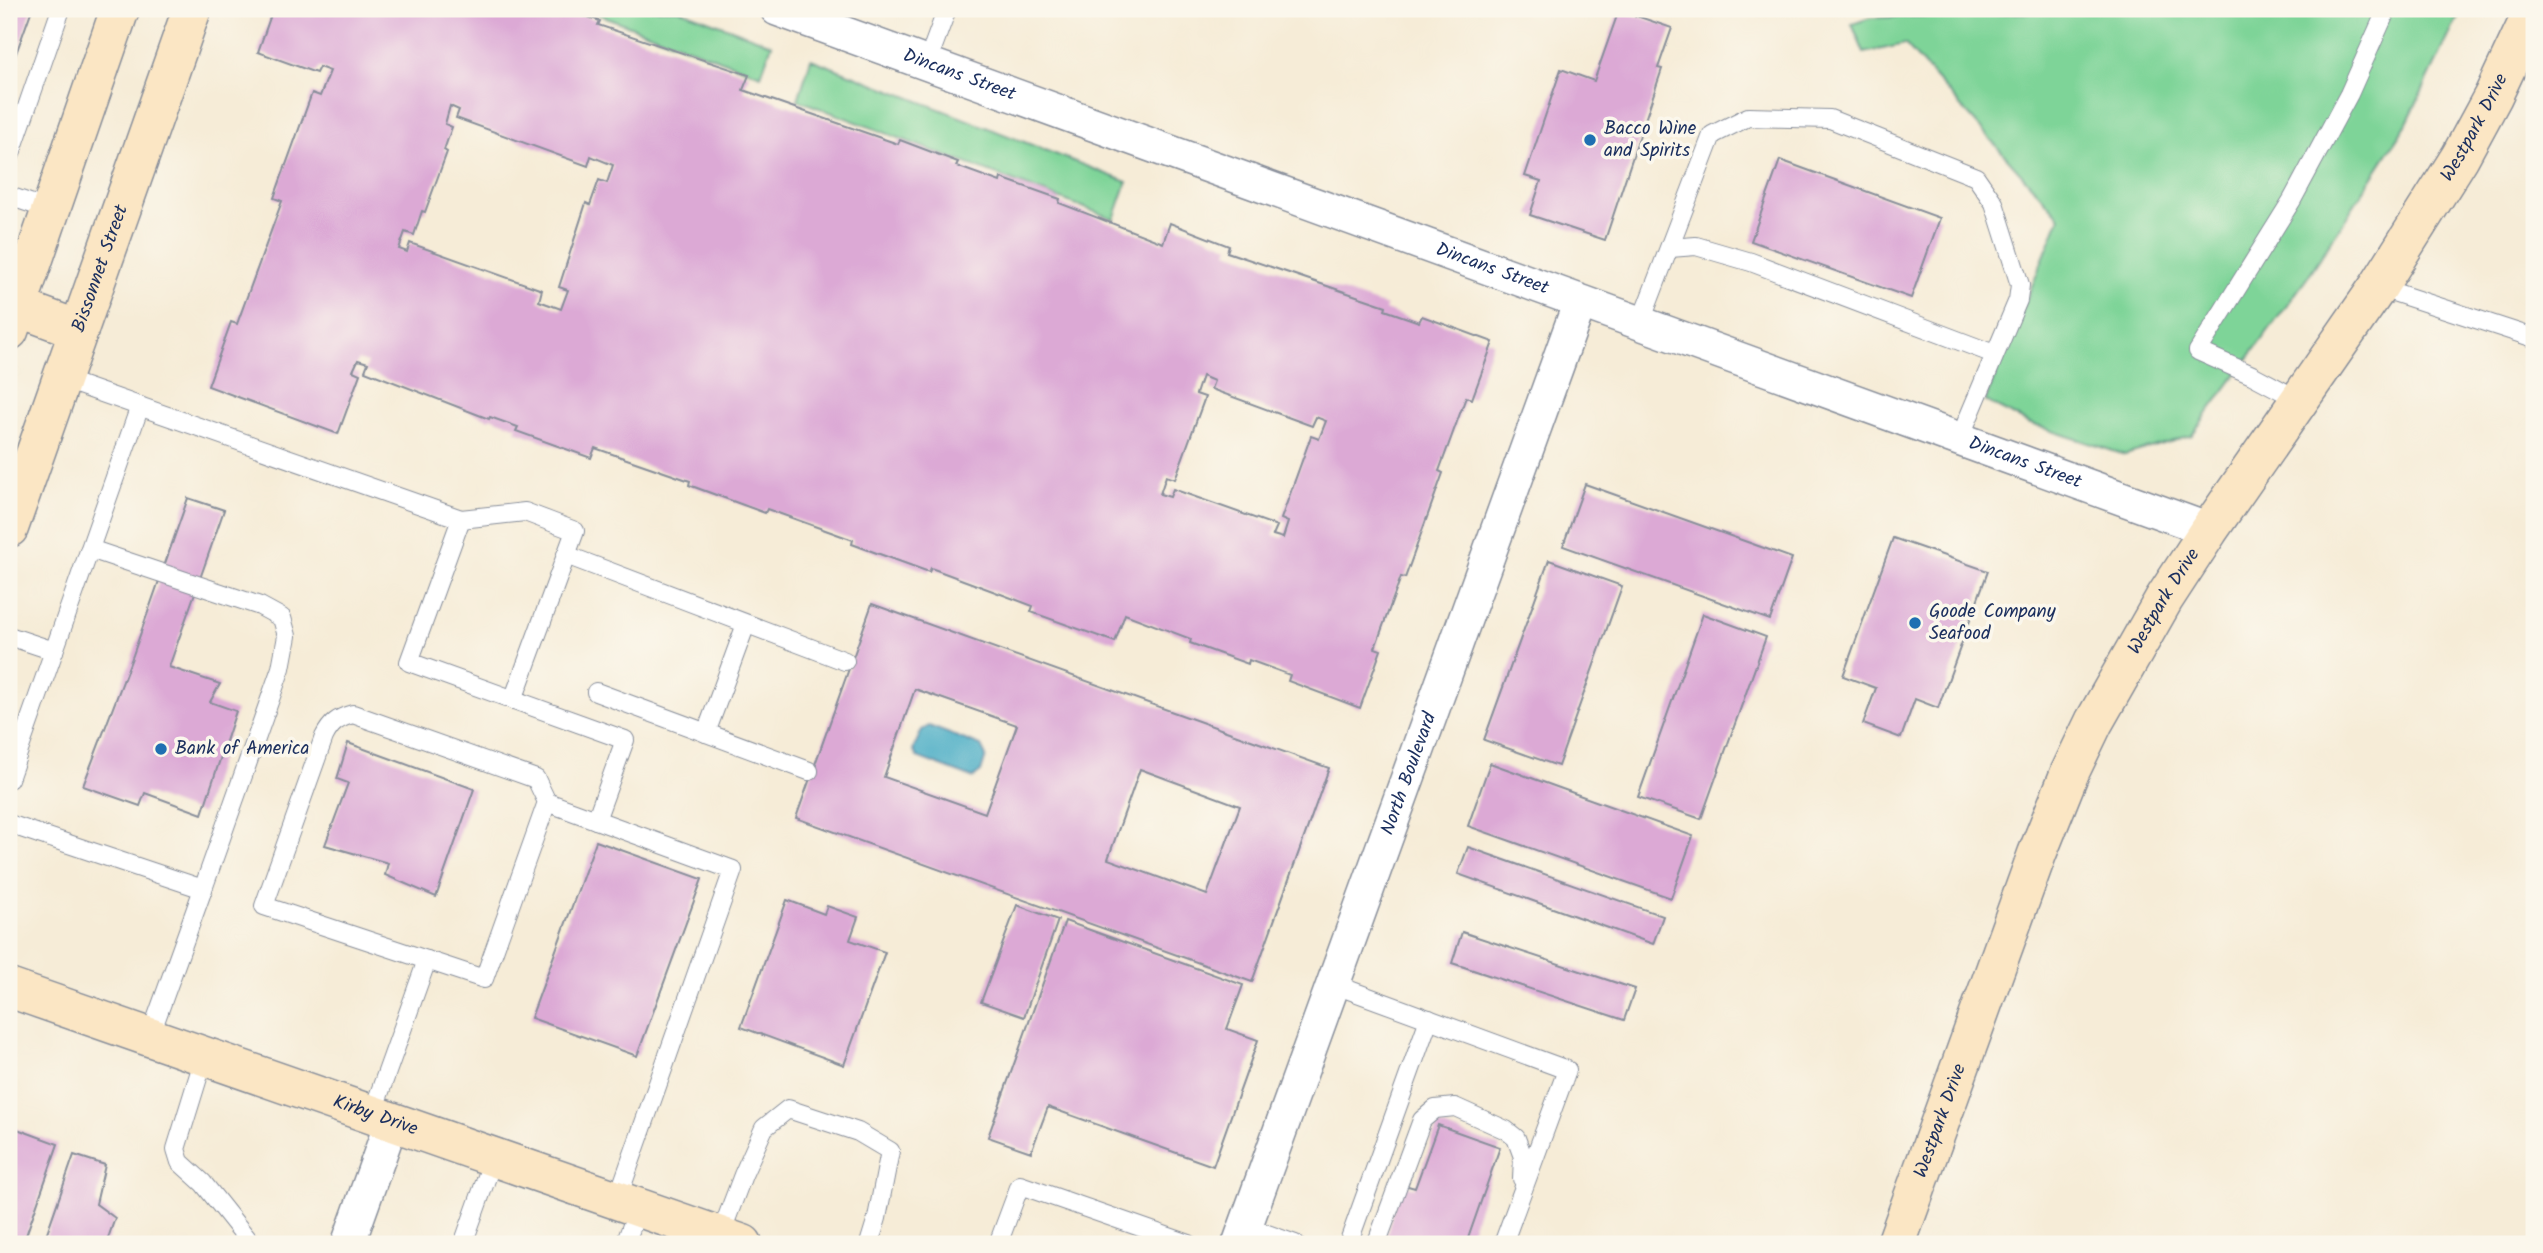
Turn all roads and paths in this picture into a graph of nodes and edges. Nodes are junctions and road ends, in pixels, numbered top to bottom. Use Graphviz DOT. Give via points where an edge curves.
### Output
graph roads {
  1 [pos="61,9"];
  2 [pos="120,9"];
  3 [pos="192,9"];
  4 [pos="777,9"];
  5 [pos="947,9"];
  6 [pos="2387,9"];
  7 [pos="2533,9"];
  8 [pos="927,63"];
  9 [pos="9,159"];
  10 [pos="9,196"];
  11 [pos="50,209"];
  12 [pos="1671,248"];
  13 [pos="2378,287"];
  14 [pos="1580,302"];
  15 [pos="11,314"];
  16 [pos="1640,324"];
  17 [pos="79,330"];
  18 [pos="2534,338"];
  19 [pos="1994,354"];
  20 [pos="62,379"];
  21 [pos="2299,400"];
  22 [pos="140,406"];
  23 [pos="1959,440"];
  24 [pos="461,519"];
  25 [pos="9,528"];
  26 [pos="2208,530"];
  27 [pos="90,549"];
  28 [pos="566,555"];
  29 [pos="746,624"];
  30 [pos="9,636"];
  31 [pos="54,652"];
  32 [pos="845,661"];
  33 [pos="596,692"];
  34 [pos="513,699"];
  35 [pos="706,733"];
  36 [pos="810,771"];
  37 [pos="9,779"];
  38 [pos="547,802"];
  39 [pos="596,820"];
  40 [pos="9,824"];
  41 [pos="203,889"];
  42 [pos="427,960"];
  43 [pos="1333,985"];
  44 [pos="9,988"];
  45 [pos="1429,1019"];
  46 [pos="150,1036"];
  47 [pos="205,1055"];
  48 [pos="382,1117"];
  49 [pos="494,1157"];
  50 [pos="1522,1193"];
  51 [pos="628,1203"];
  52 [pos="1242,1235"];
  53 [pos="732,1240"];
  54 [pos="247,1242"];
  55 [pos="348,1244"];
  56 [pos="463,1244"];
  57 [pos="625,1244"];
  58 [pos="869,1244"];
  59 [pos="998,1244"];
  60 [pos="1189,1244"];
  61 [pos="1295,1244"];
  62 [pos="1348,1244"];
  63 [pos="1373,1244"];
  64 [pos="1503,1244"];
  65 [pos="1896,1244"];
  1 -- 9 [label="lane"];
  2 -- 11 [label="main road"];
  3 -- 17 [label="main road, Bissonnet Street"];
  4 -- 8 [label="street, Dincans Street"];
  5 -- 8 [label="lane"];
  6 -- 21 [label="lane" via="2292,200 2197,351"];
  7 -- 13 [label="main road, Westpark Drive" via="2460,157"];
  8 -- 14 [label="street, Dincans Street"];
  10 -- 11 [label="lane"];
  11 -- 15 [label="main road"];
  12 -- 16 [label="lane"];
  12 -- 19 [label="lane" via="1696,246 1751,262"];
  12 -- 19 [label="lane" via="1712,135 1748,117 1830,119 1976,177 1994,203 2020,285"];
  13 -- 18 [label="lane"];
  13 -- 21 [label="main road, Westpark Drive"];
  14 -- 16 [label="street, Dincans Street"];
  14 -- 43 [label="street, North Boulevard"];
  15 -- 17 [label="main road"];
  16 -- 23 [label="street, Dincans Street"];
  17 -- 20 [label="main road, Bissonnet Street"];
  19 -- 23 [label="lane"];
  20 -- 22 [label="lane"];
  20 -- 25 [label="main road, Bissonnet Street"];
  21 -- 26 [label="main road, Westpark Drive"];
  22 -- 24 [label="lane"];
  22 -- 27 [label="lane"];
  23 -- 26 [label="street, Dincans Street"];
  24 -- 28 [label="lane" via="525,512 575,531"];
  24 -- 34 [label="lane" via="409,662"];
  26 -- 65 [label="main road, Westpark Drive" via="2138,643 2070,772"];
  27 -- 31 [label="lane"];
  27 -- 41 [label="lane" via="260,606 282,618 287,636 281,668"];
  28 -- 29 [label="lane"];
  28 -- 34 [label="lane"];
  29 -- 32 [label="lane"];
  29 -- 35 [label="lane"];
  30 -- 31 [label="lane"];
  31 -- 37 [label="lane"];
  33 -- 35 [label="lane"];
  34 -- 39 [label="lane" via="625,740"];
  35 -- 36 [label="lane"];
  38 -- 39 [label="lane"];
  38 -- 42 [label="lane" via="484,979"];
  38 -- 42 [label="lane" via="536,779 353,714 330,725 264,906"];
  39 -- 51 [label="lane" via="733,870"];
  40 -- 41 [label="lane"];
  41 -- 46 [label="lane"];
  42 -- 48 [label="lane"];
  43 -- 45 [label="lane"];
  43 -- 52 [label="street, North Boulevard"];
  44 -- 46 [label="main road, Kirby Drive"];
  45 -- 50 [label="lane" via="1567,1070"];
  45 -- 62 [label="lane"];
  46 -- 47 [label="main road, Kirby Drive"];
  47 -- 48 [label="main road, Kirby Drive"];
  47 -- 54 [label="lane" via="176,1149 180,1162 203,1183"];
  48 -- 49 [label="main road, Kirby Drive"];
  48 -- 55 [label="street"];
  49 -- 51 [label="main road, Kirby Drive"];
  49 -- 56 [label="lane"];
  50 -- 63 [label="lane" via="1522,1157 1516,1138 1455,1107 1435,1109 1422,1120"];
  50 -- 64 [label="lane"];
  51 -- 53 [label="main road, Kirby Drive"];
  51 -- 57 [label="lane"];
  52 -- 61 [label="lane"];
  53 -- 58 [label="lane" via="743,1175 764,1128 788,1109 858,1132 890,1151"];
  59 -- 60 [label="lane" via="1020,1185"];
}
